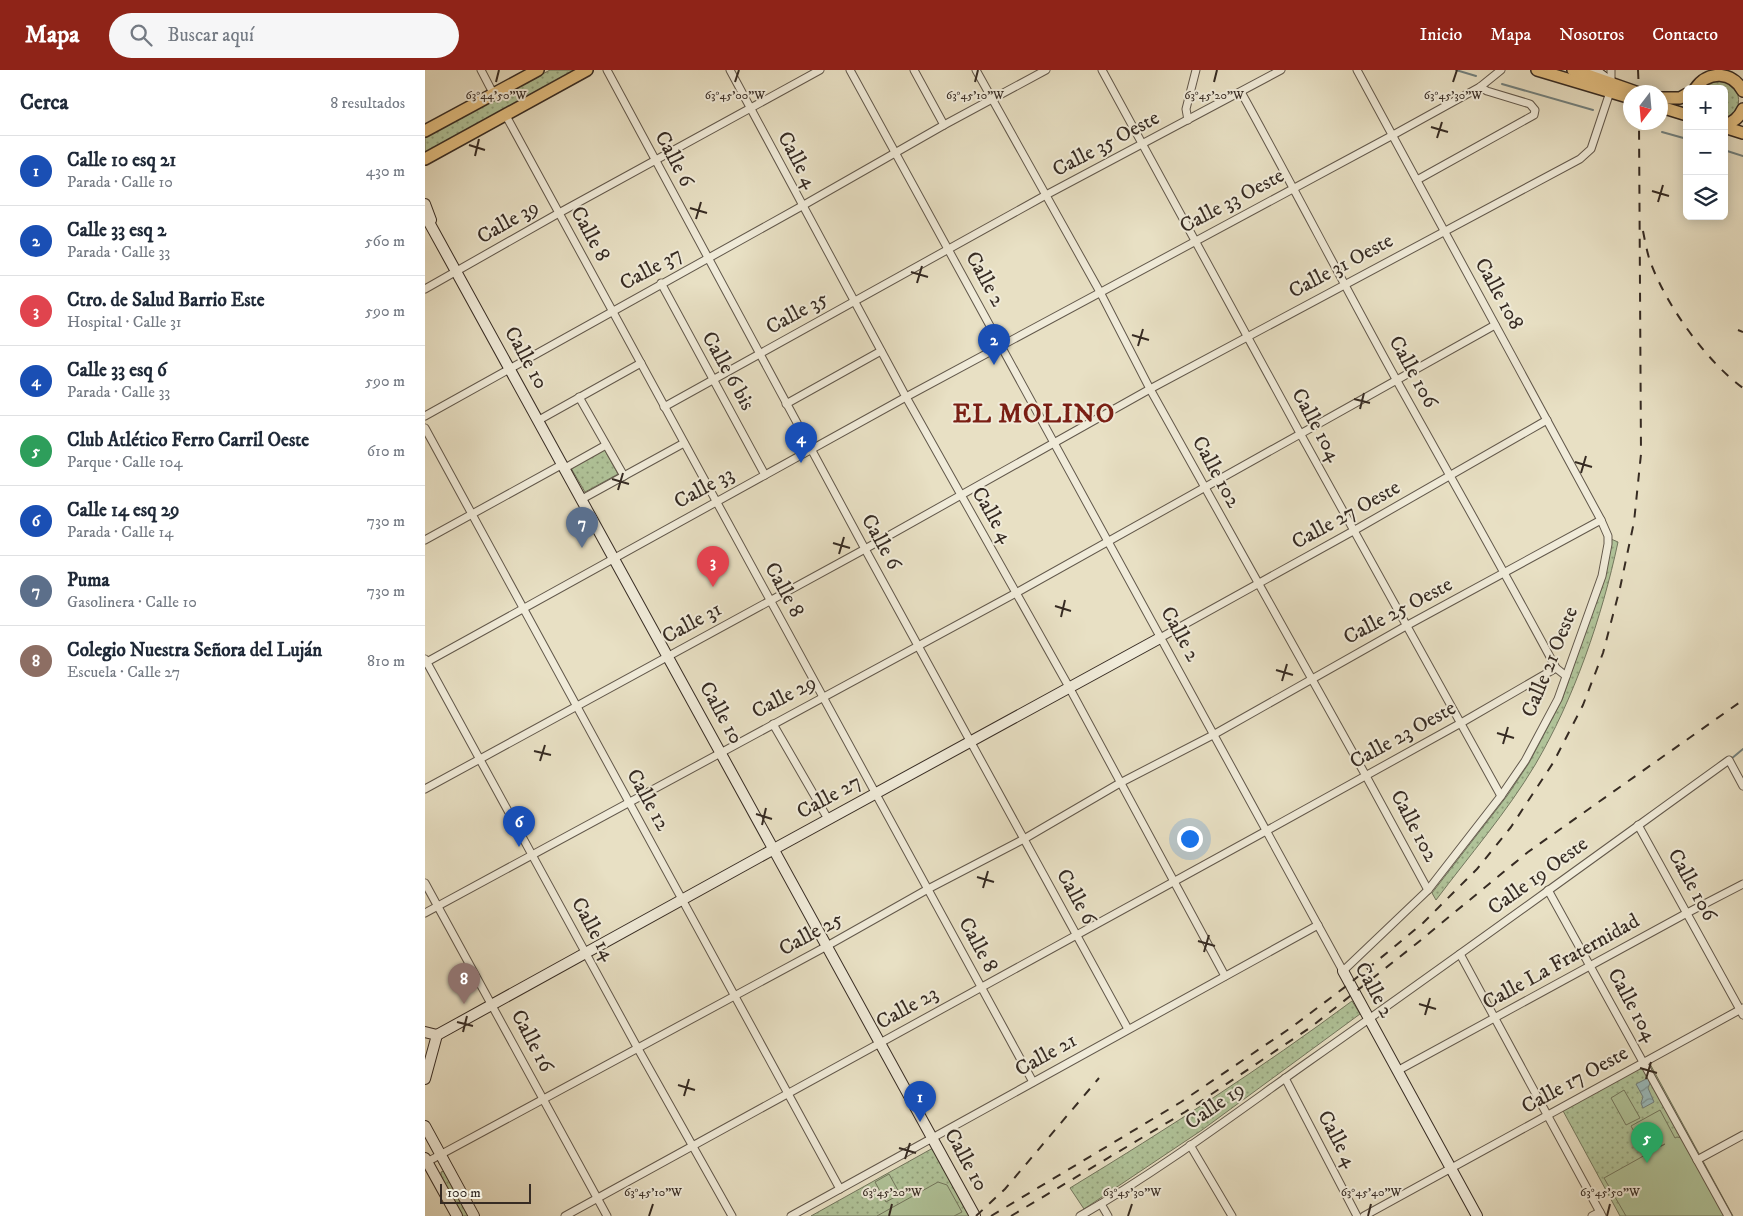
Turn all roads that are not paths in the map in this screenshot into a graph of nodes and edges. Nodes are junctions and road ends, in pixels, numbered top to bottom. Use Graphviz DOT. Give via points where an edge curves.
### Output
graph roads {
  1 [pos="481,70"];
  2 [pos="538,70"];
  3 [pos="587,70"];
  4 [pos="607,70"];
  5 [pos="729,70"];
  6 [pos="820,70"];
  7 [pos="850,70"];
  8 [pos="914,70"];
  9 [pos="976,70"];
  10 [pos="1046,70"];
  11 [pos="1101,70"];
  12 [pos="1196,70"];
  13 [pos="1281,70"];
  14 [pos="1357,70"];
  15 [pos="1501,70"];
  16 [pos="1537,70"];
  17 [pos="1573,70"];
  18 [pos="1594,70"];
  19 [pos="1611,70"];
  20 [pos="1723,73"];
  21 [pos="1494,74"];
  22 [pos="1696,85"];
  23 [pos="1479,87"];
  24 [pos="1611,88"];
  25 [pos="1623,90"];
  26 [pos="1743,91"];
  27 [pos="1241,92"];
  28 [pos="493,94"];
  29 [pos="1623,94"];
  30 [pos="1683,96"];
  31 [pos="1668,98"];
  32 [pos="993,99"];
  33 [pos="749,108"];
  34 [pos="1668,109"];
  35 [pos="1743,109"];
  36 [pos="505,114"];
  37 [pos="1683,114"];
  38 [pos="1188,120"];
  39 [pos="944,124"];
  40 [pos="1728,125"];
  41 [pos="1728,128"];
  42 [pos="425,131"];
  43 [pos="1743,133"];
  44 [pos="1393,135"];
  45 [pos="1141,143"];
  46 [pos="895,152"];
  47 [pos="429,157"];
  48 [pos="655,160"];
  49 [pos="425,166"];
  50 [pos="1417,180"];
  51 [pos="1294,187"];
  52 [pos="1046,195"];
  53 [pos="425,204"];
  54 [pos="802,206"];
  55 [pos="559,213"];
  56 [pos="425,215"];
  57 [pos="433,228"];
  58 [pos="1444,231"];
  59 [pos="1195,240"];
  60 [pos="948,249"];
  61 [pos="708,257"];
  62 [pos="457,271"];
  63 [pos="661,284"];
  64 [pos="1345,284"];
  65 [pos="425,289"];
  66 [pos="1100,292"];
  67 [pos="855,301"];
  68 [pos="612,310"];
  69 [pos="1495,325"];
  70 [pos="1248,337"];
  71 [pos="1001,346"];
  72 [pos="881,351"];
  73 [pos="759,354"];
  74 [pos="641,363"];
  75 [pos="510,368"];
  76 [pos="713,380"];
  77 [pos="1397,380"];
  78 [pos="1150,389"];
  79 [pos="579,397"];
  80 [pos="906,397"];
  81 [pos="786,404"];
  82 [pos="664,407"];
  83 [pos="425,416"];
  84 [pos="539,420"];
  85 [pos="1547,420"];
  86 [pos="425,428"];
  87 [pos="1301,435"];
  88 [pos="684,443"];
  89 [pos="1054,444"];
  90 [pos="606,445"];
  91 [pos="811,450"];
  92 [pos="564,466"];
  93 [pos="765,475"];
  94 [pos="624,476"];
  95 [pos="1451,476"];
  96 [pos="1205,488"];
  97 [pos="961,496"];
  98 [pos="582,499"];
  99 [pos="715,502"];
  100 [pos="472,514"];
  101 [pos="1601,520"];
  102 [pos="1355,530"];
  103 [pos="1608,536"];
  104 [pos="425,540"];
  105 [pos="1107,541"];
  106 [pos="865,549"];
  107 [pos="614,557"];
  108 [pos="1505,573"];
  109 [pos="1258,583"];
  110 [pos="1015,593"];
  111 [pos="770,600"];
  112 [pos="524,610"];
  113 [pos="1406,626"];
  114 [pos="1160,638"];
  115 [pos="918,645"];
  116 [pos="668,656"];
  117 [pos="426,661"];
  118 [pos="1555,668"];
  119 [pos="1566,676"];
  120 [pos="1312,678"];
  121 [pos="1069,687"];
  122 [pos="823,696"];
  123 [pos="577,706"];
  124 [pos="1461,723"];
  125 [pos="773,724"];
  126 [pos="1213,735"];
  127 [pos="970,742"];
  128 [pos="721,752"];
  129 [pos="479,759"];
  130 [pos="1366,776"];
  131 [pos="1119,783"];
  132 [pos="1743,786"];
  133 [pos="425,789"];
  134 [pos="875,793"];
  135 [pos="1501,796"];
  136 [pos="629,802"];
  137 [pos="828,819"];
  138 [pos="1638,825"];
  139 [pos="1266,831"];
  140 [pos="1024,839"];
  141 [pos="774,849"];
  142 [pos="533,855"];
  143 [pos="1175,881"];
  144 [pos="425,883"];
  145 [pos="1743,884"];
  146 [pos="928,889"];
  147 [pos="1428,890"];
  148 [pos="1548,890"];
  149 [pos="682,899"];
  150 [pos="437,906"];
  151 [pos="425,913"];
  152 [pos="1687,913"];
  153 [pos="1317,925"];
  154 [pos="1077,934"];
  155 [pos="827,946"];
  156 [pos="586,953"];
  157 [pos="1459,954"];
  158 [pos="1590,966"];
  159 [pos="1343,971"];
  160 [pos="1225,976"];
  161 [pos="981,987"];
  162 [pos="734,995"];
  163 [pos="493,1005"];
  164 [pos="1742,1011"];
  165 [pos="1494,1018"];
  166 [pos="1369,1020"];
  167 [pos="1128,1029"];
  168 [pos="425,1032"];
  169 [pos="437,1035"];
  170 [pos="880,1043"];
  171 [pos="637,1048"];
  172 [pos="1643,1062"];
  173 [pos="1397,1072"];
  174 [pos="1285,1078"];
  175 [pos="425,1079"];
  176 [pos="1033,1082"];
  177 [pos="788,1094"];
  178 [pos="543,1100"];
  179 [pos="1547,1115"];
  180 [pos="425,1126"];
  181 [pos="1743,1134"];
  182 [pos="932,1138"];
  183 [pos="1191,1145"];
  184 [pos="692,1146"];
  185 [pos="440,1154"];
  186 [pos="1697,1160"];
  187 [pos="426,1161"];
  188 [pos="1451,1168"];
  189 [pos="840,1189"];
  190 [pos="597,1198"];
  191 [pos="1101,1204"];
  192 [pos="1601,1214"];
  193 [pos="457,1216"];
  194 [pos="474,1216"];
  195 [pos="565,1216"];
  196 [pos="607,1216"];
  197 [pos="732,1216"];
  198 [pos="791,1216"];
  199 [pos="975,1216"];
  200 [pos="1079,1216"];
  201 [pos="1108,1216"];
  202 [pos="1232,1216"];
  203 [pos="1357,1216"];
  204 [pos="1364,1216"];
  205 [pos="1477,1216"];
  206 [pos="1592,1216"];
  207 [pos="1728,1216"];
  1 -- 28 [label="street"];
  2 -- 28 [label="main road"];
  3 -- 36 [label="main road"];
  4 -- 48 [label="street, Calle 6"];
  5 -- 33 [label="street, Calle 4"];
  6 -- 33 [label="street, Calle 39"];
  7 -- 46 [label="street, Calle 2"];
  8 -- 39 [label="street"];
  9 -- 32 [label="street, Calle 102"];
  10 -- 32 [label="street, Calle 37"];
  11 -- 45 [label="street, Calle 104"];
  12 -- 38 [label="street" via="1186,109"];
  13 -- 27 [label="street, Calle 35 Oeste"];
  14 -- 44 [label="street, Calle 108"];
  15 -- 21 [label="street, Calle 33 Oeste"];
  16 -- 24 [label="main road"];
  17 -- 24 [label="main road"];
  18 -- 24 [label="street"];
  19 -- 24 [label="street, Calle 31 Oeste"];
  20 -- 22 [label="main road"];
  20 -- 26 [label="main road"];
  21 -- 23 [label="street, Calle 33 Oeste"];
  23 -- 44 [label="street, Calle 33 Oeste"];
  23 -- 50 [label="street" via="1531,104 1535,110 1533,115"];
  24 -- 25 [label="main road"];
  24 -- 29 [label="main road"];
  24 -- 58 [label="street, Calle 31 Oeste" via="1594,142 1586,154"];
  27 -- 38 [label="street, Calle 35 Oeste"];
  27 -- 51 [label="street, Calle 106"];
  28 -- 42 [label="main road"];
  30 -- 31 [label="main road"];
  32 -- 39 [label="street, Calle 37"];
  32 -- 52 [label="street, Calle 102"];
  33 -- 48 [label="street, Calle 39"];
  33 -- 54 [label="street, Calle 4"];
  34 -- 37 [label="main road"];
  35 -- 40 [label="main road" via="1738,118"];
  36 -- 47 [label="main road"];
  36 -- 55 [label="street, Calle 8"];
  38 -- 45 [label="street, Calle 35 Oeste"];
  39 -- 46 [label="street, Calle 37"];
  41 -- 43 [label="main road"];
  44 -- 50 [label="street, Calle 108"];
  44 -- 51 [label="street, Calle 33 Oeste"];
  45 -- 52 [label="street, Calle 35 Oeste"];
  45 -- 59 [label="street, Calle 104"];
  46 -- 54 [label="street, Calle 37"];
  46 -- 60 [label="street, Calle 2"];
  47 -- 49 [label="main road"];
  48 -- 55 [label="street, Calle 39"];
  48 -- 61 [label="street, Calle 6"];
  50 -- 58 [label="street, Calle 108"];
  51 -- 59 [label="street, Calle 33 Oeste"];
  51 -- 64 [label="street, Calle 106"];
  52 -- 60 [label="street, Calle 35 Oeste"];
  52 -- 66 [label="street, Calle 102"];
  53 -- 57 [label="street, Calle 10"];
  54 -- 61 [label="street, Calle 37"];
  54 -- 67 [label="street, Calle 4"];
  55 -- 62 [label="street, Calle 39"];
  55 -- 68 [label="street, Calle 8"];
  56 -- 57 [label="street, Calle 10"];
  57 -- 62 [label="street, Calle 10"];
  58 -- 64 [label="street, Calle 31 Oeste"];
  58 -- 69 [label="street, Calle 108"];
  59 -- 66 [label="street, Calle 33 Oeste"];
  59 -- 70 [label="street, Calle 104"];
  60 -- 67 [label="street, Calle 35"];
  60 -- 71 [label="street, Calle 2"];
  61 -- 63 [label="street, Calle 37"];
  61 -- 73 [label="street, Calle 6"];
  62 -- 65 [label="street, Calle 39"];
  62 -- 75 [label="street, Calle 10"];
  63 -- 68 [label="street, Calle 37"];
  63 -- 76 [label="street, Calle 6 bis"];
  64 -- 70 [label="street, Calle 31 Oeste"];
  64 -- 77 [label="street, Calle 106"];
  66 -- 71 [label="street, Calle 33 Oeste"];
  66 -- 78 [label="street, Calle 102"];
  67 -- 72 [label="street, Calle 4"];
  67 -- 73 [label="street, Calle 35"];
  68 -- 74 [label="street, Calle 8"];
  68 -- 75 [label="street, Calle 37"];
  69 -- 77 [label="street, Calle 29"];
  69 -- 85 [label="street, Calle 108"];
  70 -- 78 [label="street, Calle 31 Oeste"];
  70 -- 87 [label="street, Calle 104"];
  71 -- 80 [label="street, Calle 33"];
  71 -- 89 [label="street, Calle 2"];
  72 -- 80 [label="street, Calle 4"];
  72 -- 81 [label="street"];
  73 -- 76 [label="street, Calle 35"];
  73 -- 81 [label="street, Calle 6"];
  74 -- 79 [label="street"];
  74 -- 82 [label="street, Calle 8"];
  75 -- 83 [label="street, Calle 37"];
  75 -- 84 [label="street, Calle 10"];
  76 -- 82 [label="street, Calle 35"];
  76 -- 93 [label="street, Calle 6 bis"];
  77 -- 87 [label="street, Calle 29"];
  77 -- 95 [label="street, Calle 106"];
  78 -- 89 [label="street, Calle 31 Oeste"];
  78 -- 96 [label="street, Calle 102"];
  79 -- 84 [label="street"];
  79 -- 90 [label="street"];
  80 -- 91 [label="street, Calle 33"];
  80 -- 97 [label="street, Calle 4"];
  81 -- 91 [label="street, Calle 6"];
  82 -- 88 [label="street, Calle 8"];
  84 -- 92 [label="street, Calle 10"];
  85 -- 95 [label="street, Calle 27 Oeste"];
  85 -- 101 [label="street, Calle 108"];
  86 -- 100 [label="street, Calle 12"];
  87 -- 96 [label="street, Calle 29"];
  87 -- 102 [label="street, Calle 104"];
  88 -- 94 [label="street"];
  88 -- 99 [label="street, Calle 8"];
  89 -- 97 [label="street, Calle 31"];
  89 -- 105 [label="street, Calle 2"];
  90 -- 92 [label="street"];
  90 -- 94 [label="street"];
  91 -- 93 [label="street, Calle 33"];
  91 -- 106 [label="street, Calle 6"];
  92 -- 98 [label="street, Calle 10"];
  92 -- 100 [label="street"];
  93 -- 99 [label="street, Calle 33"];
  94 -- 98 [label="street"];
  95 -- 102 [label="street, Calle 27 Oeste"];
  95 -- 108 [label="street, Calle 106"];
  96 -- 105 [label="street, Calle 29"];
  96 -- 109 [label="street, Calle 102"];
  97 -- 106 [label="street, Calle 31"];
  97 -- 110 [label="street, Calle 4"];
  98 -- 107 [label="street, Calle 10"];
  99 -- 107 [label="street, Calle 33"];
  99 -- 111 [label="street, Calle 8"];
  100 -- 104 [label="street"];
  100 -- 112 [label="street, Calle 12"];
  101 -- 103 [label="street, Calle 108"];
  101 -- 108 [label="street, Calle 25 Oeste"];
  102 -- 109 [label="street, Calle 27 Oeste"];
  102 -- 113 [label="street, Calle 104"];
  103 -- 119 [label="street, Calle 21 Oeste" via="1602,576"];
  105 -- 110 [label="street, Calle 29"];
  105 -- 114 [label="street, Calle 2"];
  106 -- 111 [label="street, Calle 31"];
  106 -- 115 [label="street, Calle 6"];
  107 -- 112 [label="street, Calle 33"];
  107 -- 116 [label="street, Calle 10"];
  108 -- 113 [label="street, Calle 25 Oeste"];
  108 -- 118 [label="street, Calle 106"];
  109 -- 114 [label="street, Calle 27 Oeste"];
  109 -- 120 [label="street, Calle 102"];
  110 -- 115 [label="street, Calle 29"];
  110 -- 121 [label="street, Calle 4"];
  111 -- 116 [label="street, Calle 31"];
  111 -- 122 [label="street, Calle 8"];
  112 -- 117 [label="street, Calle 33"];
  112 -- 123 [label="street, Calle 12"];
  113 -- 120 [label="street, Calle 25 Oeste"];
  113 -- 124 [label="street, Calle 104"];
  114 -- 121 [label="street, Calle 27"];
  114 -- 126 [label="street, Calle 2"];
  115 -- 122 [label="street, Calle 29"];
  115 -- 127 [label="street, Calle 6"];
  116 -- 123 [label="street, Calle 31"];
  116 -- 128 [label="street, Calle 10"];
  117 -- 129 [label="street, Calle 14"];
  118 -- 119 [label="street"];
  118 -- 124 [label="street, Calle 23 Oeste"];
  119 -- 135 [label="street, Calle 21 Oeste" via="1558,699"];
  120 -- 126 [label="street, Calle 25 Oeste"];
  120 -- 130 [label="street, Calle 102"];
  121 -- 127 [label="street, Calle 27"];
  121 -- 131 [label="street, Calle 4"];
  122 -- 125 [label="street, Calle 29"];
  122 -- 134 [label="street, Calle 8"];
  123 -- 129 [label="street, Calle 31"];
  123 -- 136 [label="street, Calle 12"];
  124 -- 130 [label="street, Calle 23 Oeste"];
  124 -- 135 [label="street, Calle 104"];
  125 -- 128 [label="street, Calle 29"];
  125 -- 137 [label="street"];
  126 -- 131 [label="street, Calle 25"];
  126 -- 139 [label="street, Calle 2"];
  127 -- 134 [label="street, Calle 27"];
  127 -- 140 [label="street, Calle 6"];
  128 -- 136 [label="street, Calle 29"];
  128 -- 141 [label="street, Calle 10"];
  129 -- 133 [label="street, Calle 31"];
  129 -- 142 [label="street, Calle 14"];
  130 -- 139 [label="street, Calle 23 Oeste"];
  130 -- 147 [label="street, Calle 102"];
  131 -- 140 [label="street, Calle 25"];
  131 -- 143 [label="street, Calle 4"];
  132 -- 138 [label="street, Calle 19 Oeste" via="1729,760"];
  134 -- 137 [label="street, Calle 27"];
  134 -- 146 [label="street, Calle 8"];
  135 -- 147 [label="street, Calle 21 Oeste"];
  136 -- 142 [label="street, Calle 29"];
  136 -- 149 [label="street, Calle 12"];
  137 -- 141 [label="street, Calle 27"];
  138 -- 148 [label="street, Calle 19 Oeste"];
  138 -- 152 [label="street, Calle 106"];
  139 -- 143 [label="street, Calle 23"];
  139 -- 153 [label="street, Calle 2"];
  140 -- 146 [label="street, Calle 25"];
  140 -- 154 [label="street, Calle 6"];
  141 -- 149 [label="street, Calle 27"];
  141 -- 155 [label="street, Calle 10"];
  142 -- 150 [label="street, Calle 29"];
  142 -- 156 [label="street, Calle 14"];
  143 -- 154 [label="street, Calle 23"];
  143 -- 160 [label="street, Calle 4"];
  144 -- 150 [label="street, Calle 16"];
  145 -- 152 [label="street, Calle La Fraternidad"];
  146 -- 155 [label="street, Calle 25"];
  146 -- 161 [label="street, Calle 8"];
  147 -- 159 [label="street, Calle 21 Oeste"];
  148 -- 157 [label="street, Calle 19 Oeste"];
  148 -- 158 [label="street, Calle 104"];
  149 -- 156 [label="street, Calle 27"];
  149 -- 162 [label="street, Calle 12"];
  150 -- 151 [label="street, Calle 29"];
  150 -- 163 [label="street, Calle 16"];
  152 -- 158 [label="street, Calle La Fraternidad"];
  152 -- 164 [label="street, Calle 106"];
  153 -- 159 [label="street, Calle 2"];
  153 -- 160 [label="street, Calle 21"];
  154 -- 161 [label="street, Calle 23"];
  154 -- 167 [label="street, Calle 6"];
  155 -- 162 [label="street, Calle 25"];
  155 -- 170 [label="street, Calle 10"];
  156 -- 163 [label="street, Calle 27"];
  156 -- 171 [label="street, Calle 14"];
  157 -- 165 [label="street"];
  157 -- 166 [label="street, Calle 19 Oeste"];
  158 -- 165 [label="street, Calle La Fraternidad"];
  158 -- 172 [label="street, Calle 104"];
  159 -- 166 [label="street, Calle 2"];
  160 -- 167 [label="street, Calle 21"];
  161 -- 170 [label="street, Calle 23"];
  161 -- 176 [label="street, Calle 8"];
  162 -- 171 [label="street, Calle 25"];
  162 -- 177 [label="street, Calle 12"];
  163 -- 169 [label="street, Calle 27"];
  163 -- 178 [label="street, Calle 16"];
  164 -- 172 [label="street, Calle 17 Oeste"];
  165 -- 173 [label="street, Calle La Fraternidad"];
  165 -- 179 [label="street"];
  166 -- 173 [label="street, Calle 2"];
  166 -- 174 [label="street, Calle 19"];
  167 -- 176 [label="street, Calle 21"];
  168 -- 169 [label="street"];
  169 -- 175 [label="street"];
  170 -- 177 [label="street, Calle 23"];
  170 -- 182 [label="street, Calle 10"];
  171 -- 178 [label="street, Calle 25"];
  171 -- 184 [label="street, Calle 14"];
  172 -- 179 [label="street, Calle 17 Oeste"];
  172 -- 186 [label="street, Calle 104"];
  173 -- 188 [label="street, Calle 2"];
  174 -- 183 [label="street, Calle 19"];
  174 -- 203 [label="street, Calle 4"];
  176 -- 182 [label="street, Calle 21"];
  177 -- 184 [label="street, Calle 23"];
  177 -- 189 [label="street, Calle 12"];
  178 -- 185 [label="street, Calle 25"];
  178 -- 190 [label="street, Calle 16"];
  179 -- 188 [label="street, Calle 17 Oeste"];
  179 -- 192 [label="street"];
  180 -- 185 [label="street"];
  181 -- 186 [label="street"];
  182 -- 189 [label="street, Calle 21"];
  182 -- 199 [label="street, Calle 10"];
  183 -- 191 [label="street, Calle 19"];
  183 -- 202 [label="street"];
  184 -- 190 [label="street, Calle 23"];
  184 -- 197 [label="street, Calle 14"];
  185 -- 187 [label="street, Calle 25"];
  185 -- 194 [label="street"];
  186 -- 207 [label="street, Calle 104"];
  187 -- 193 [label="street"];
  188 -- 204 [label="street, Calle 17 Oeste"];
  188 -- 205 [label="street, Calle 2"];
  189 -- 198 [label="street, Calle 21"];
  190 -- 195 [label="street, Calle 23"];
  190 -- 196 [label="street, Calle 16"];
  191 -- 200 [label="street, Calle 19"];
  191 -- 201 [label="street"];
  192 -- 206 [label="street"];
}
